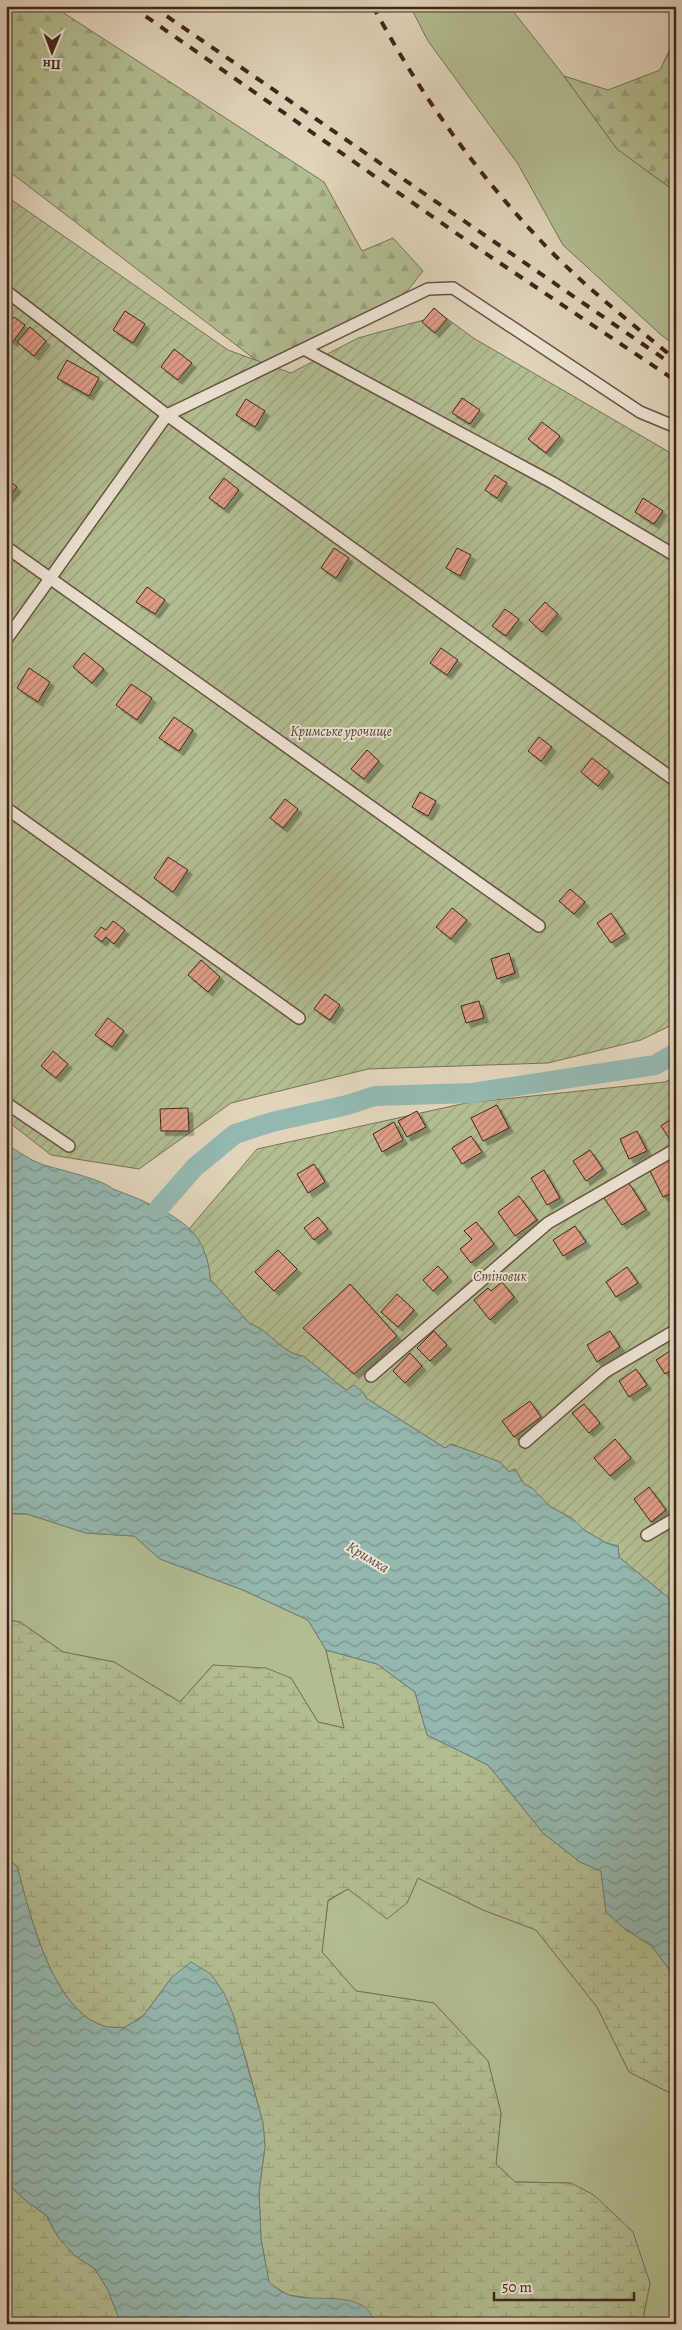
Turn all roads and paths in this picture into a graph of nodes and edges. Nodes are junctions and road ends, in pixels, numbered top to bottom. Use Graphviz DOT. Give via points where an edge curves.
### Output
graph roads {
  1 [pos="6,291"];
  2 [pos="304,349"];
  3 [pos="167,415"];
  4 [pos="676,427"];
  5 [pos="6,547"];
  6 [pos="676,556"];
  7 [pos="51,579"];
  8 [pos="6,640"];
  9 [pos="676,781"];
  10 [pos="6,808"];
  11 [pos="539,926"];
  12 [pos="299,1018"];
  13 [pos="6,1103"];
  14 [pos="69,1146"];
  15 [pos="676,1149"];
  16 [pos="676,1330"];
  17 [pos="371,1376"];
  18 [pos="525,1442"];
  19 [pos="676,1518"];
  20 [pos="647,1535"];
  1 -- 3 [label="lane"];
  2 -- 3 [label="lane"];
  2 -- 4 [label="lane" via="428,289 453,288 640,412"];
  2 -- 6 [label="lane" via="553,483"];
  3 -- 7 [label="lane"];
  3 -- 9 [label="lane"];
  5 -- 7 [label="lane"];
  7 -- 8 [label="lane"];
  7 -- 11 [label="lane"];
  10 -- 12 [label="lane"];
  13 -- 14 [label="lane"];
  15 -- 17 [label="lane" via="548,1223"];
  16 -- 18 [label="lane" via="605,1372"];
  19 -- 20 [label="lane"];
}
